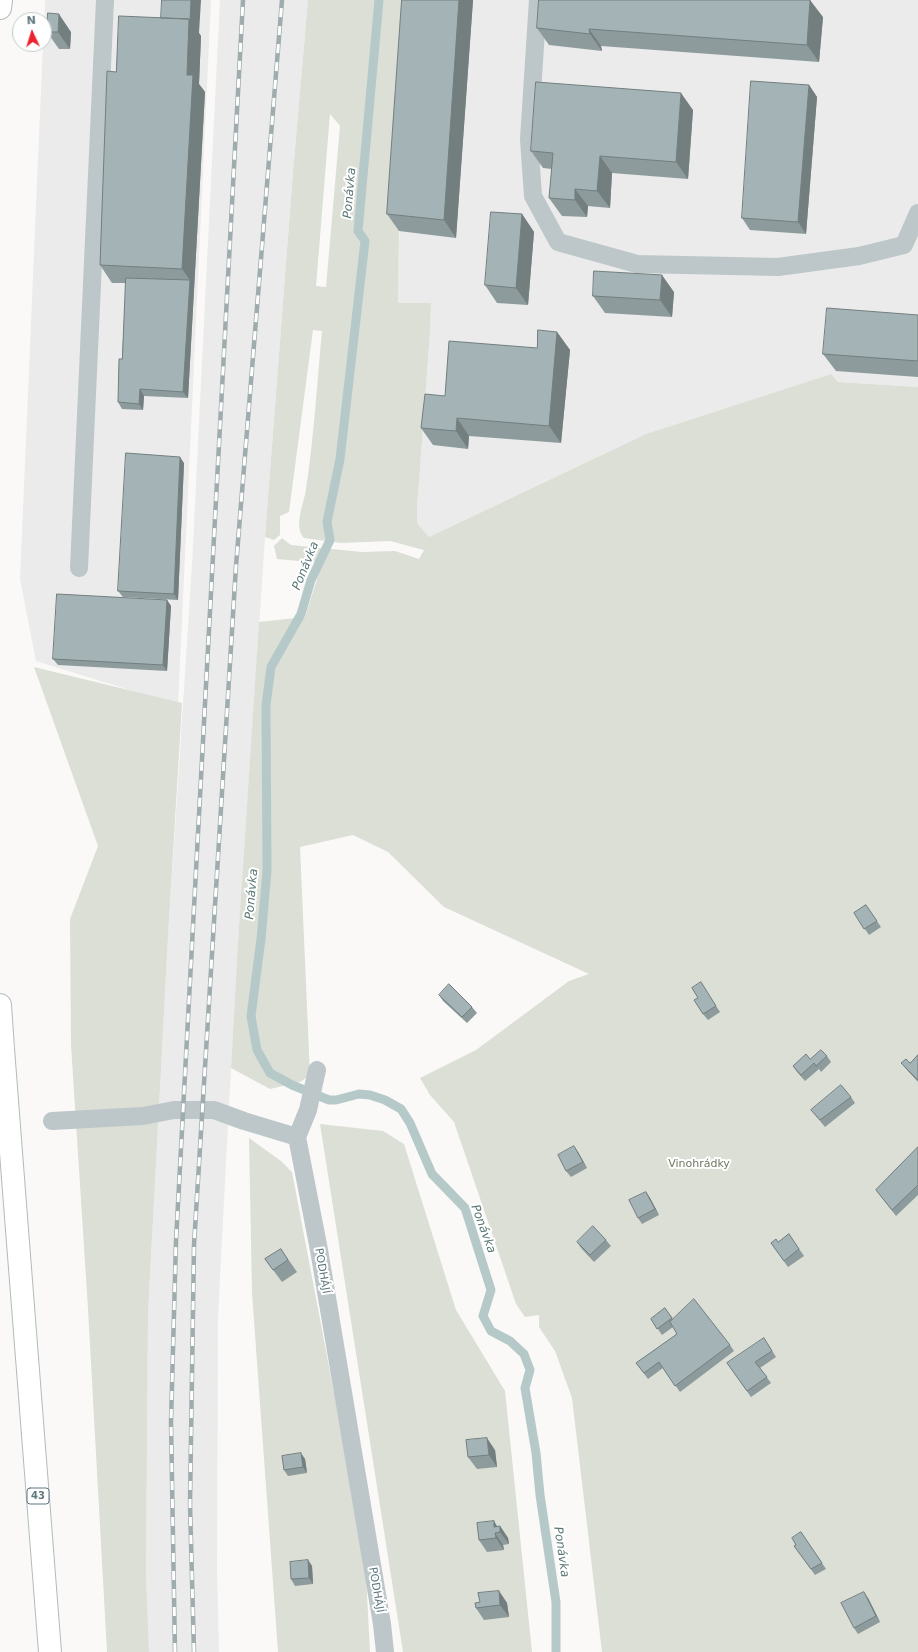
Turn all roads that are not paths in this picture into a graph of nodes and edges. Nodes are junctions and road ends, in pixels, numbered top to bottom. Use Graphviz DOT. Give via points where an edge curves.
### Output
graph roads {
  1 [pos="1,0"];
  2 [pos="105,0"];
  3 [pos="538,0"];
  4 [pos="0,8"];
  5 [pos="918,213"];
  6 [pos="79,568"];
  7 [pos="0,1005"];
  8 [pos="317,1070"];
  9 [pos="52,1121"];
  10 [pos="298,1137"];
  11 [pos="50,1652"];
  12 [pos="385,1652"];
  1 -- 4 [label="highway"];
  2 -- 6 [label="lane"];
  3 -- 5 [label="lane" via="529,139 533,196 558,242 637,264 778,268 859,256 904,245"];
  7 -- 11 [label="highway, 43, bridge"];
  8 -- 10 [label="lane" via="308,1110"];
  9 -- 10 [label="lane" via="143,1116 174,1110 214,1110"];
  10 -- 12 [label="lane, PODHÁJÍ"];
}
